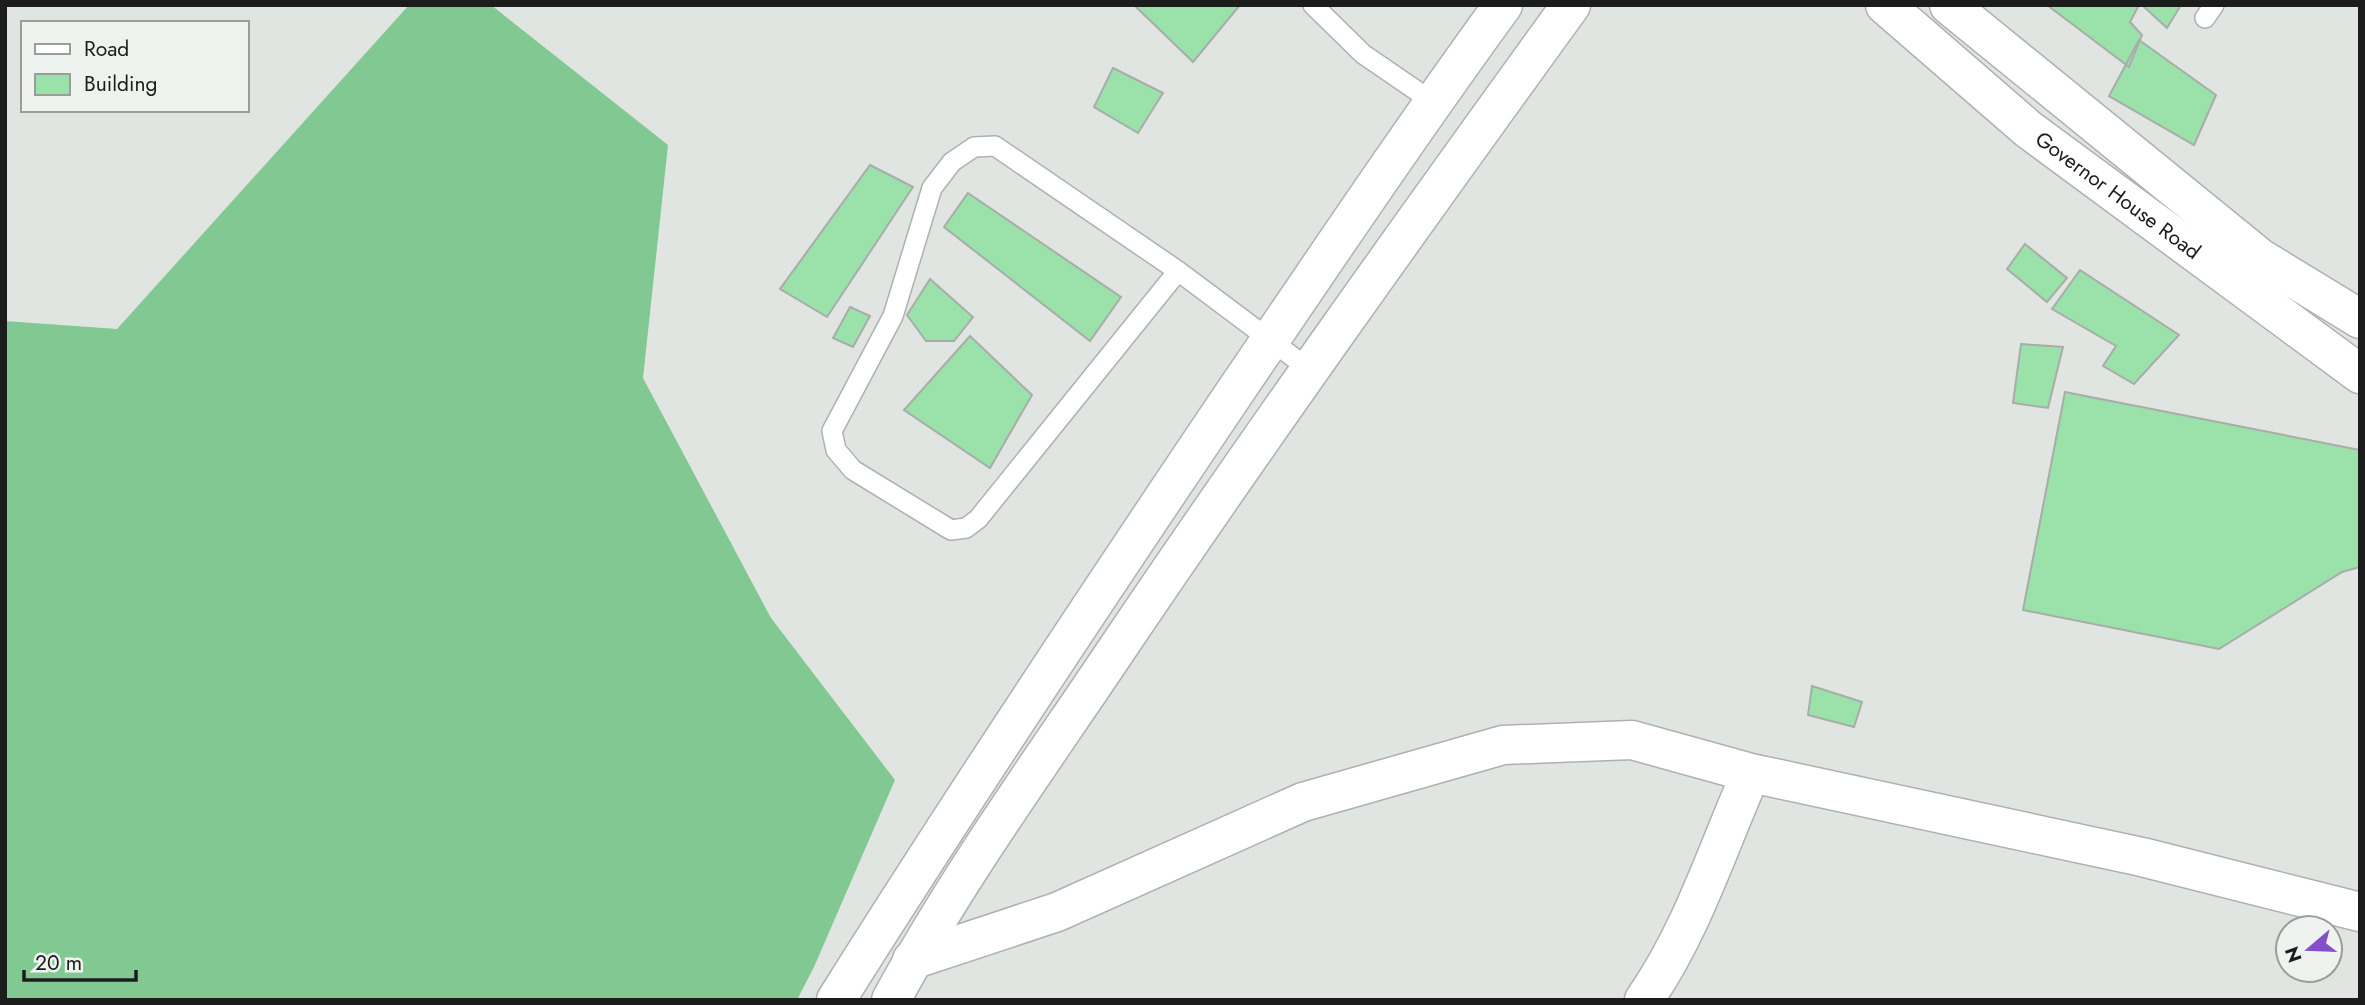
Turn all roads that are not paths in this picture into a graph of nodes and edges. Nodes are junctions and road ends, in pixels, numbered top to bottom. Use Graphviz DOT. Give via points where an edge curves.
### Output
graph roads {
  1 [pos="1312,5"];
  2 [pos="1503,5"];
  3 [pos="1571,5"];
  4 [pos="1885,5"];
  5 [pos="1949,5"];
  6 [pos="1433,102"];
  7 [pos="1178,271"];
  8 [pos="2360,320"];
  9 [pos="1272,338"];
  10 [pos="1309,369"];
  11 [pos="2360,374"];
  12 [pos="1751,774"];
  13 [pos="2360,912"];
  14 [pos="912,960"];
  15 [pos="836,1000"];
  16 [pos="891,1000"];
  17 [pos="1644,1000"];
  1 -- 6 [label="lane" via="1363,54"];
  2 -- 6 [label="street"];
  3 -- 10 [label="street"];
  4 -- 11 [label="street, Governor House Road" via="2028,129"];
  5 -- 8 [label="street, Governor House Road" via="2260,258"];
  6 -- 9 [label="street"];
  7 -- 7 [label="lane" via="978,519 966,528 951,530 853,470 836,450 832,431 893,316 932,188 952,162 974,148 995,146"];
  7 -- 9 [label="lane"];
  9 -- 10 [label="lane"];
  9 -- 15 [label="street"];
  10 -- 14 [label="street"];
  12 -- 13 [label="street" via="2142,858"];
  12 -- 14 [label="street" via="1632,740 1503,745 1303,802 1058,912"];
  12 -- 17 [label="street" via="1715,866 1666,969"];
  14 -- 16 [label="street"];
}
